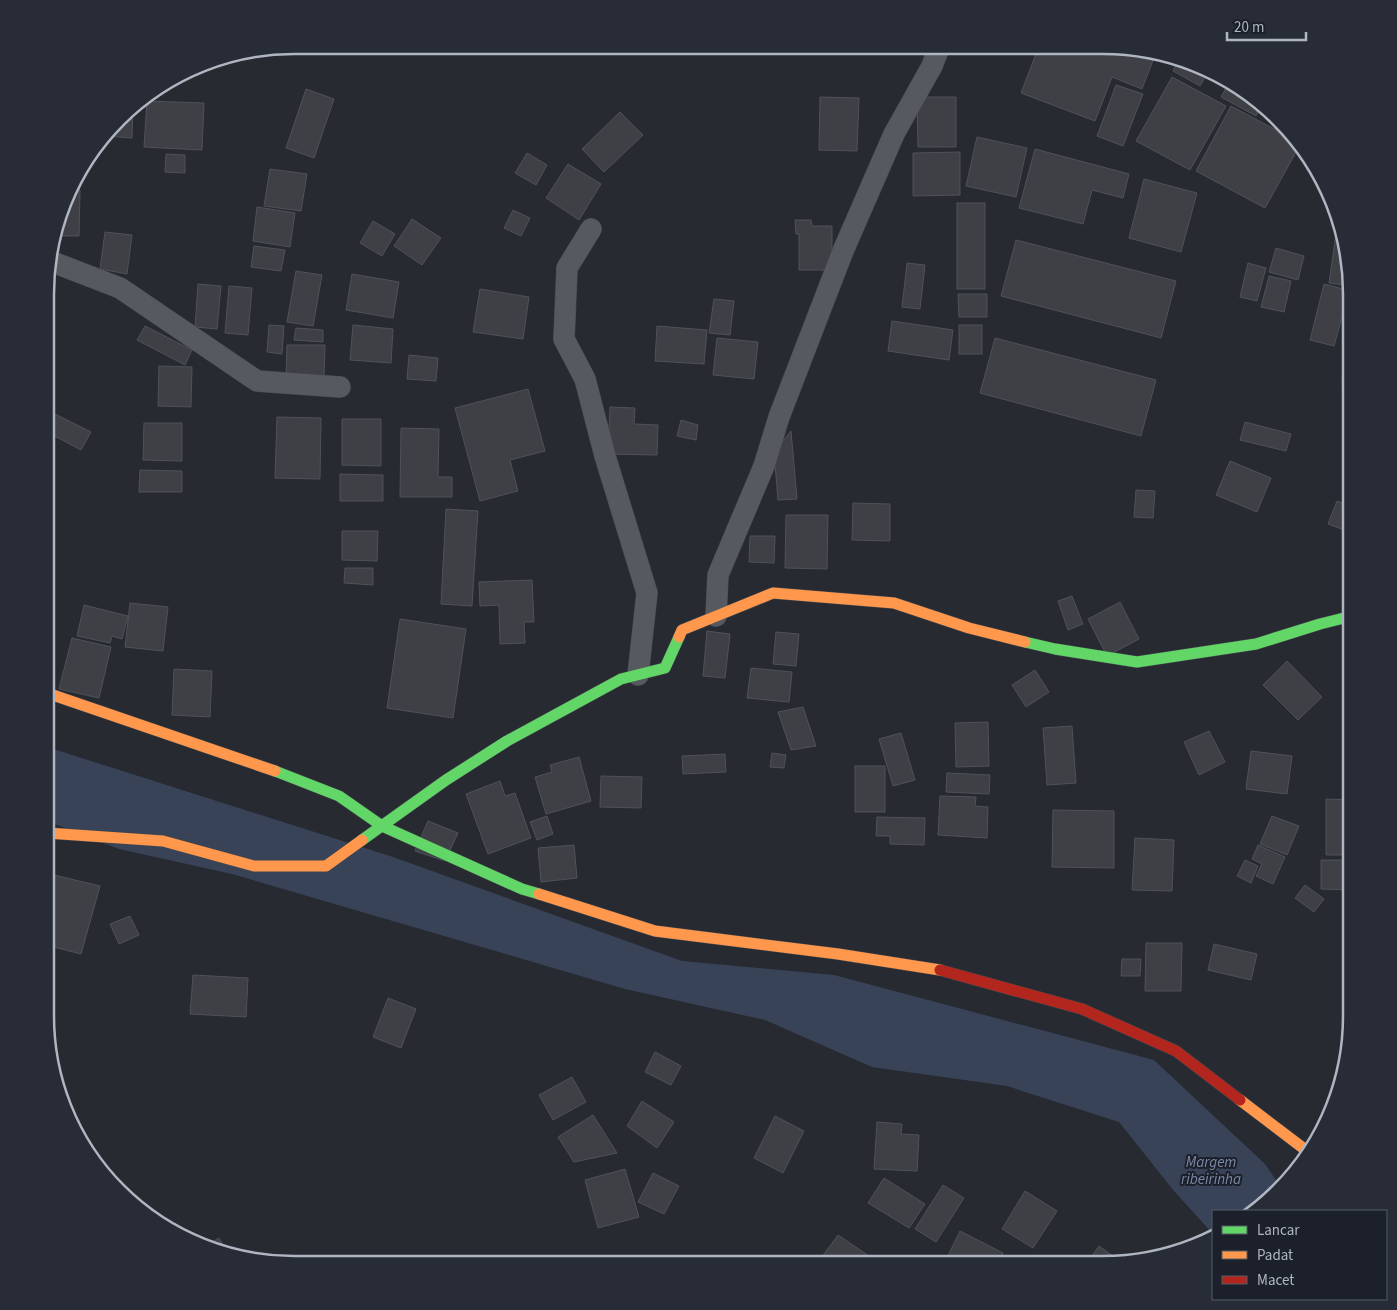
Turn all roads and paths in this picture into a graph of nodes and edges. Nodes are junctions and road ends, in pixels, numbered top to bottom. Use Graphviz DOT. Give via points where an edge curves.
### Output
graph roads {
  1 [pos="937,54"];
  2 [pos="591,229"];
  3 [pos="56,263"];
  4 [pos="340,387"];
  5 [pos="716,616"];
  6 [pos="1343,618"];
  7 [pos="638,675"];
  8 [pos="54,695"];
  9 [pos="382,826"];
  10 [pos="54,833"];
  11 [pos="1303,1148"];
  1 -- 5 [label="street" via="894,134 778,417 764,466 718,575"];
  2 -- 7 [label="street" via="567,268 564,339 585,379 647,593"];
  3 -- 4 [label="street" via="120,288 258,381"];
  5 -- 6 [label="street" via="773,593 894,603 969,628 1055,649 1137,662 1256,644"];
  5 -- 7 [label="street" via="682,630 665,668"];
  7 -- 9 [label="street" via="622,680 507,741"];
  8 -- 9 [label="street" via="256,764 339,796"];
  9 -- 10 [label="street" via="326,866 254,866 163,841"];
  9 -- 11 [label="street" via="522,889 655,931 936,969 1082,1009 1176,1051"];
}
